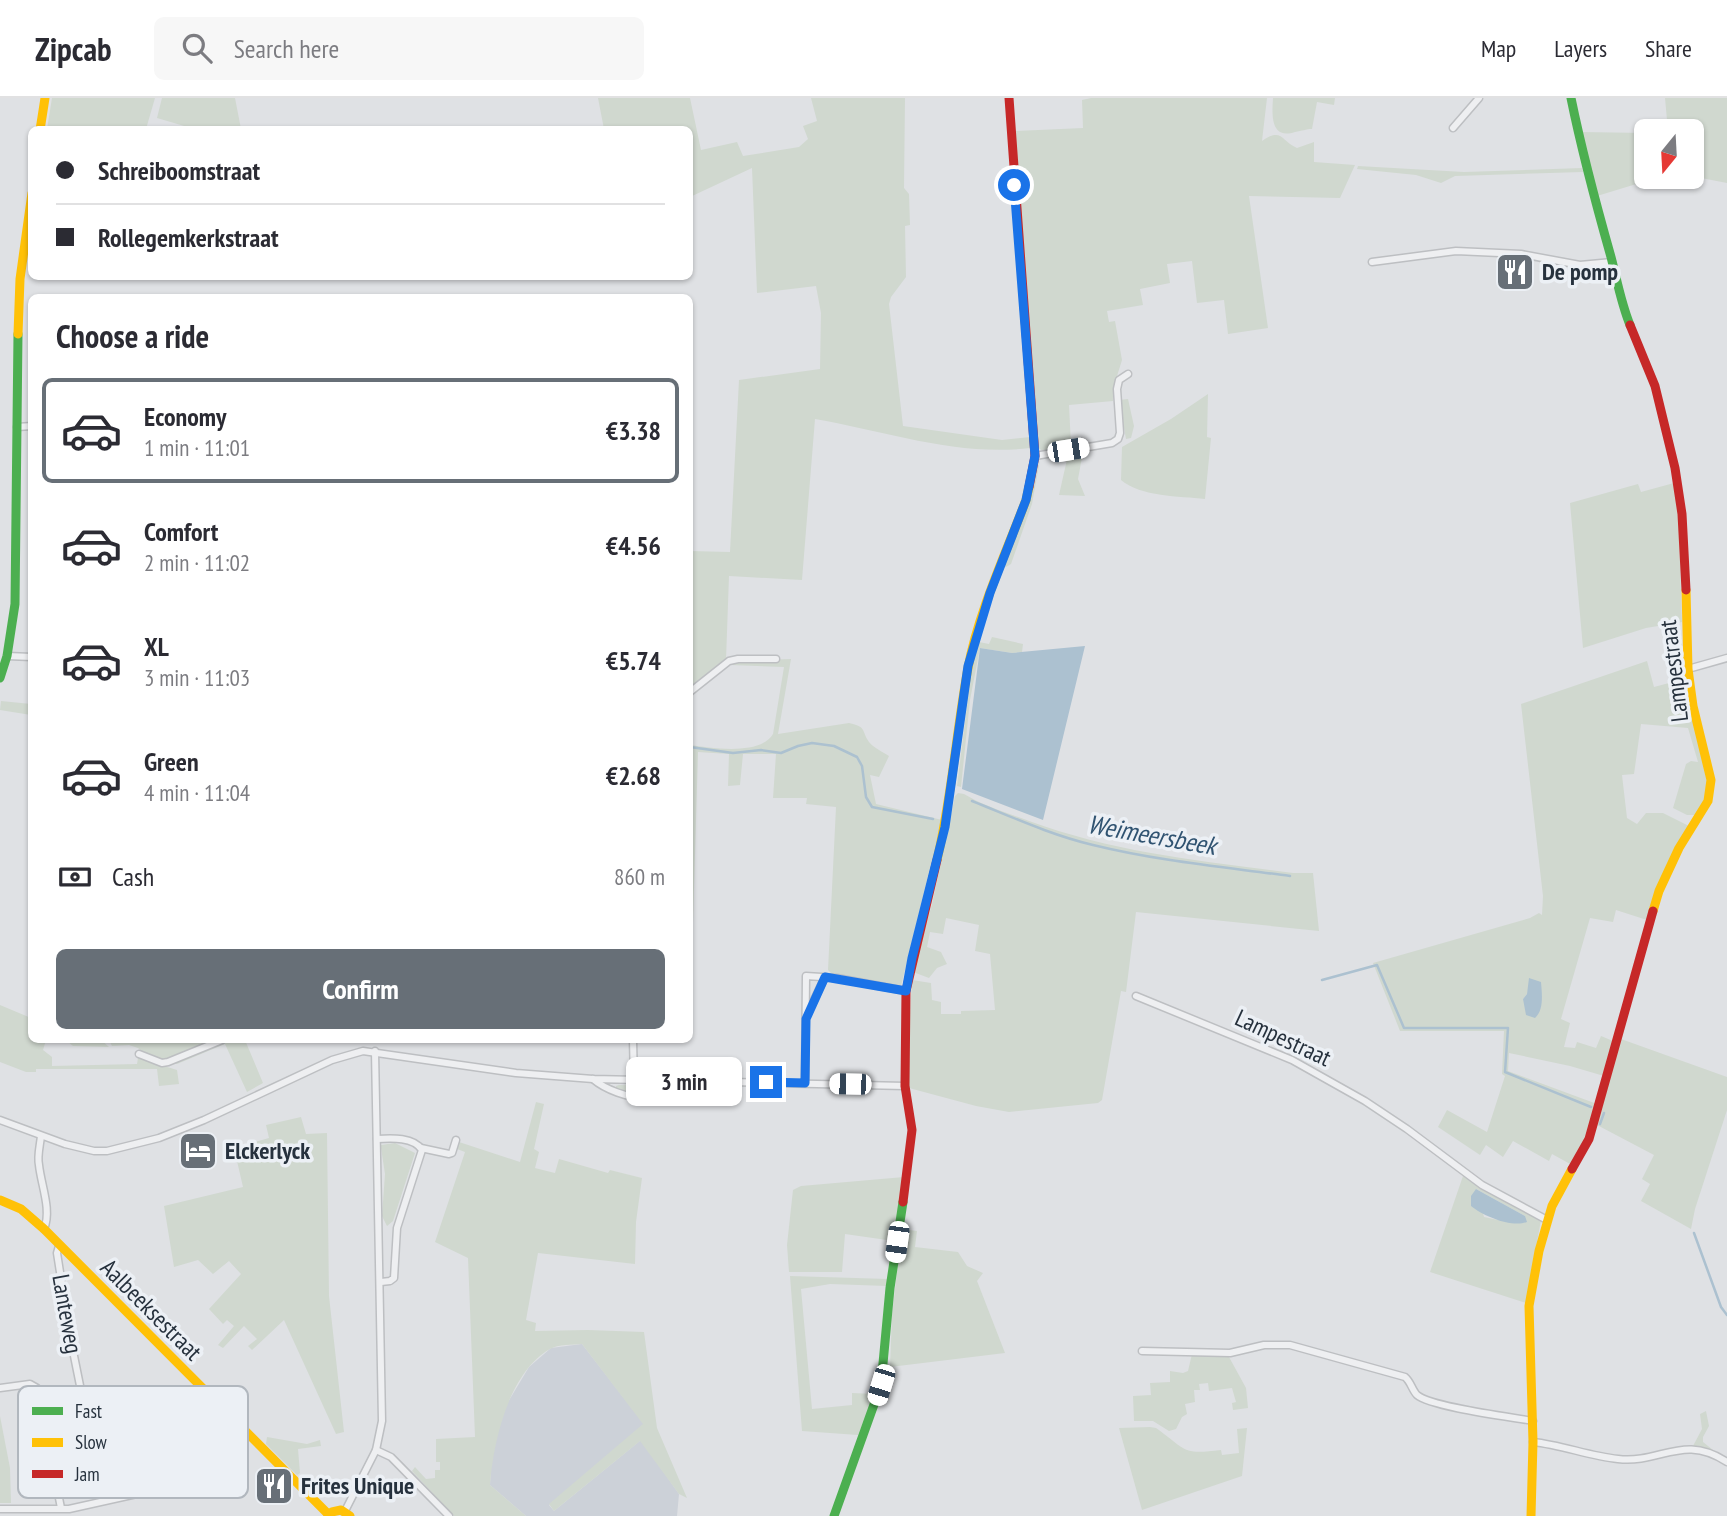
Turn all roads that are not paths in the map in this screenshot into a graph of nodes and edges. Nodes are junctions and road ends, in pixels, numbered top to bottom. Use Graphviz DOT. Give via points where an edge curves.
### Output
graph roads {
  1 [pos="45,98"];
  2 [pos="1009,98"];
  3 [pos="1479,98"];
  4 [pos="1571,98"];
  5 [pos="41,126"];
  6 [pos="1453,128"];
  7 [pos="28,222"];
  8 [pos="1371,262"];
  9 [pos="1612,262"];
  10 [pos="1128,373"];
  11 [pos="28,426"];
  12 [pos="17,427"];
  13 [pos="1035,456"];
  14 [pos="6,656"];
  15 [pos="28,657"];
  16 [pos="1727,658"];
  17 [pos="776,659"];
  18 [pos="1688,669"];
  19 [pos="0,678"];
  20 [pos="693,690"];
  21 [pos="825,977"];
  22 [pos="906,991"];
  23 [pos="1136,996"];
  24 [pos="806,1019"];
  25 [pos="215,1043"];
  26 [pos="633,1043"];
  27 [pos="375,1051"];
  28 [pos="139,1054"];
  29 [pos="593,1079"];
  30 [pos="634,1081"];
  31 [pos="702,1082"];
  32 [pos="805,1083"];
  33 [pos="905,1086"];
  34 [pos="0,1120"];
  35 [pos="41,1136"];
  36 [pos="377,1139"];
  37 [pos="456,1140"];
  38 [pos="421,1148"];
  39 [pos="0,1200"];
  40 [pos="1547,1220"];
  41 [pos="44,1229"];
  42 [pos="394,1240"];
  43 [pos="380,1241"];
  44 [pos="59,1245"];
  45 [pos="381,1282"];
  46 [pos="1142,1351"];
  47 [pos="34,1386"];
  48 [pos="80,1386"];
  49 [pos="199,1386"];
  50 [pos="0,1388"];
  51 [pos="1533,1421"];
  52 [pos="248,1435"];
  53 [pos="1534,1442"];
  54 [pos="376,1450"];
  55 [pos="1727,1462"];
  56 [pos="59,1498"];
  57 [pos="122,1498"];
  58 [pos="0,1508"];
  59 [pos="61,1508"];
  60 [pos="348,1514"];
  61 [pos="329,1516"];
  62 [pos="449,1516"];
  63 [pos="834,1516"];
  64 [pos="1531,1516"];
  1 -- 5 [label="street"];
  2 -- 13 [label="street"];
  3 -- 6 [label="street"];
  4 -- 9 [label="street, Lampestraat"];
  7 -- 12 [label="street" via="20,279"];
  8 -- 9 [label="street" via="1456,251 1521,254 1580,265"];
  9 -- 18 [label="street, Lampestraat" via="1624,316 1660,401 1675,468 1685,557"];
  10 -- 13 [label="street" via="1117,389 1118,439"];
  11 -- 12 [label="street"];
  12 -- 14 [label="street" via="15,604"];
  13 -- 22 [label="street" via="1026,500 968,666 945,827"];
  14 -- 15 [label="street"];
  14 -- 19 [label="street"];
  16 -- 18 [label="street"];
  17 -- 20 [label="street" via="729,661"];
  18 -- 40 [label="street, Lampestraat" via="1710,766 1708,801 1659,891 1589,1139"];
  21 -- 22 [label="street"];
  21 -- 24 [label="street"];
  21 -- 24 [label="street" via="806,976"];
  22 -- 33 [label="street"];
  23 -- 40 [label="street, Lampestraat" via="1292,1060 1365,1101 1482,1185"];
  24 -- 32 [label="street"];
  25 -- 28 [label="street" via="162,1063"];
  26 -- 30 [label="street"];
  27 -- 29 [label="street" via="516,1073"];
  27 -- 35 [label="street" via="332,1060 204,1120 121,1148 94,1151"];
  27 -- 36 [label="street"];
  29 -- 30 [label="street"];
  29 -- 31 [label="street" via="601,1087 653,1100 685,1096"];
  30 -- 31 [label="street"];
  31 -- 32 [label="street"];
  32 -- 33 [label="street"];
  33 -- 63 [label="street" via="911,1152 890,1288 883,1371"];
  34 -- 35 [label="street"];
  35 -- 41 [label="street" via="38,1157 46,1207"];
  36 -- 38 [label="street" via="398,1138"];
  36 -- 43 [label="street"];
  37 -- 38 [label="street" via="449,1154"];
  38 -- 42 [label="street"];
  39 -- 41 [label="street, Aalbeeksestraat" via="21,1209"];
  40 -- 51 [label="street, Lampestraat" via="1529,1306"];
  41 -- 44 [label="street, Aalbeeksestraat"];
  42 -- 43 [label="street"];
  42 -- 45 [label="street" via="394,1278"];
  43 -- 45 [label="street"];
  44 -- 48 [label="street, Lanteweg"];
  44 -- 49 [label="street, Aalbeeksestraat"];
  45 -- 54 [label="street" via="383,1416"];
  46 -- 51 [label="street" via="1230,1353 1277,1344 1302,1347 1405,1377 1418,1396 1430,1401"];
  47 -- 50 [label="street"];
  51 -- 53 [label="street, Lampestraat"];
  52 -- 61 [label="street, Aalbeeksestraat"];
  53 -- 55 [label="street" via="1619,1460 1690,1448"];
  53 -- 64 [label="street, Lampestraat"];
  54 -- 60 [label="street"];
  54 -- 62 [label="street" via="391,1457"];
  56 -- 59 [label="street"];
  57 -- 59 [label="street"];
  58 -- 59 [label="street"];
  60 -- 61 [label="street" via="336,1510"];
}
